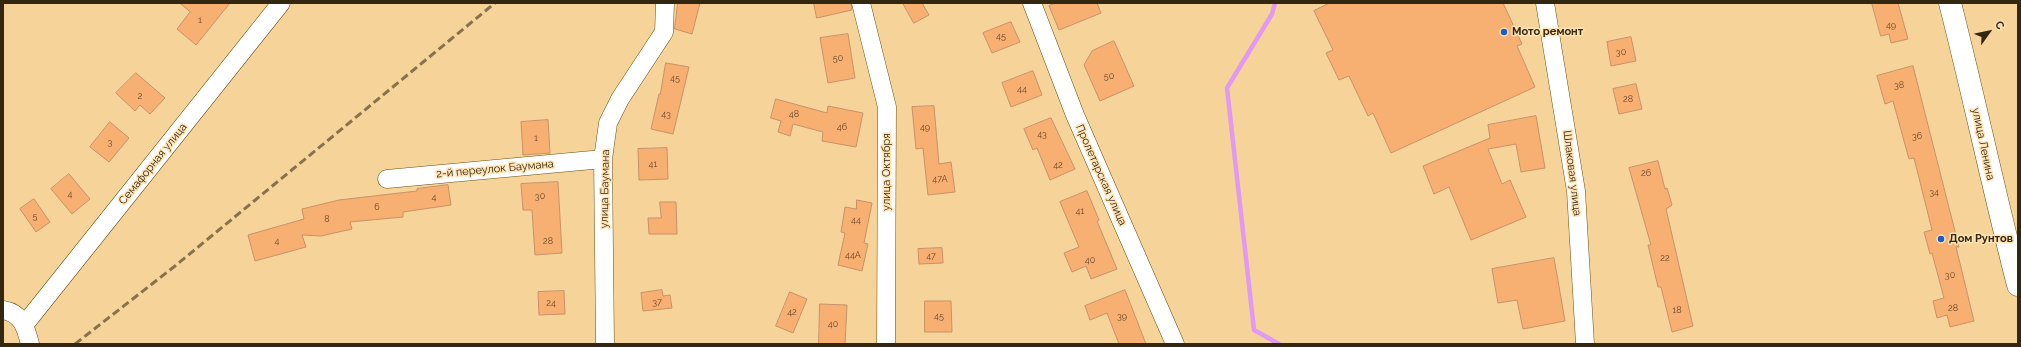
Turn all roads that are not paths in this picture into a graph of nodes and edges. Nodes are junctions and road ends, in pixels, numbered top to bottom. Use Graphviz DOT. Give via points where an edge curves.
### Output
graph roads {
  1 [pos="281,3"];
  2 [pos="665,3"];
  3 [pos="861,3"];
  4 [pos="1032,3"];
  5 [pos="1544,3"];
  6 [pos="1950,3"];
  7 [pos="603,159"];
  8 [pos="387,179"];
  9 [pos="2018,285"];
  10 [pos="3,310"];
  11 [pos="25,324"];
  12 [pos="30,344"];
  13 [pos="605,344"];
  14 [pos="886,344"];
  15 [pos="1175,344"];
  16 [pos="1585,344"];
  1 -- 11 [label="street, Семафорная улица"];
  2 -- 7 [label="street, улица Баумана" via="664,32 620,99 608,123"];
  3 -- 14 [label="street, улица Октября" via="887,107"];
  4 -- 15 [label="street, Пролетарская улица" via="1075,115"];
  5 -- 16 [label="street, Шлаковая улица" via="1576,191"];
  6 -- 9 [label="main road, улица Ленина"];
  7 -- 8 [label="street, 2-й переулок Баумана"];
  7 -- 13 [label="street, улица Баумана"];
  10 -- 11 [label="street" via="10,311"];
  11 -- 12 [label="street"];
}
